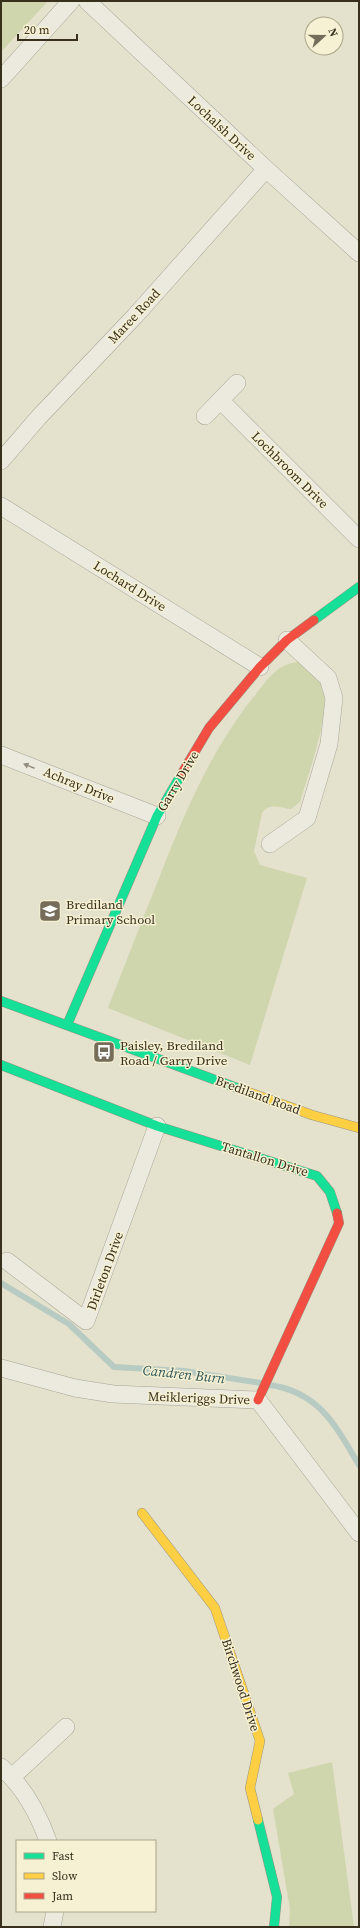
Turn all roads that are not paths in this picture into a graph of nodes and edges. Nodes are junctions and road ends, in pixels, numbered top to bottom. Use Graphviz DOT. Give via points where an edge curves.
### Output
graph roads {
  1 [pos="71,1"];
  2 [pos="87,1"];
  3 [pos="1,79"];
  4 [pos="266,169"];
  5 [pos="359,253"];
  6 [pos="237,383"];
  7 [pos="221,401"];
  8 [pos="205,416"];
  9 [pos="1,461"];
  10 [pos="1,506"];
  11 [pos="359,539"];
  12 [pos="359,587"];
  13 [pos="287,640"];
  14 [pos="260,667"];
  15 [pos="1,755"];
  16 [pos="157,816"];
  17 [pos="270,844"];
  18 [pos="1,1001"];
  19 [pos="67,1026"];
  20 [pos="1,1065"];
  21 [pos="157,1126"];
  22 [pos="359,1128"];
  23 [pos="7,1262"];
  24 [pos="1,1368"];
  25 [pos="260,1395"];
  26 [pos="142,1513"];
  27 [pos="359,1533"];
  28 [pos="66,1727"];
  29 [pos="6,1772"];
  30 [pos="48,1840"];
  31 [pos="55,1912"];
  32 [pos="52,1927"];
  33 [pos="274,1927"];
  1 -- 3 [label="street"];
  2 -- 4 [label="street, Lochalsh Drive"];
  4 -- 5 [label="street, Lochalsh Drive"];
  4 -- 9 [label="street, Maree Road"];
  6 -- 7 [label="street"];
  7 -- 8 [label="street"];
  7 -- 11 [label="street, Lochbroom Drive"];
  10 -- 14 [label="street, Lochard Drive"];
  12 -- 13 [label="street, Garry Drive"];
  13 -- 14 [label="street, Garry Drive"];
  13 -- 17 [label="street" via="328,678 334,698 329,744 307,818"];
  14 -- 16 [label="street, Garry Drive" via="210,728"];
  16 -- 15 [label="street, Achray Drive, one-way"];
  16 -- 19 [label="street, Garry Drive"];
  18 -- 19 [label="street, Brediland Road"];
  19 -- 22 [label="street, Brediland Road" via="312,1115"];
  20 -- 21 [label="street, Tantallon Drive"];
  21 -- 23 [label="street, Dirleton Drive" via="86,1321"];
  21 -- 25 [label="street, Tantallon Drive" via="318,1176 330,1188 340,1223"];
  24 -- 25 [label="street, Meikleriggs Drive" via="75,1388 113,1394"];
  25 -- 27 [label="street, Meikleriggs Drive"];
  26 -- 33 [label="street, Birchwood Drive" via="215,1608 260,1741 250,1788 277,1897"];
  28 -- 29 [label="street"];
  29 -- 30 [label="street" via="29,1798"];
  31 -- 32 [label="street"];
}
